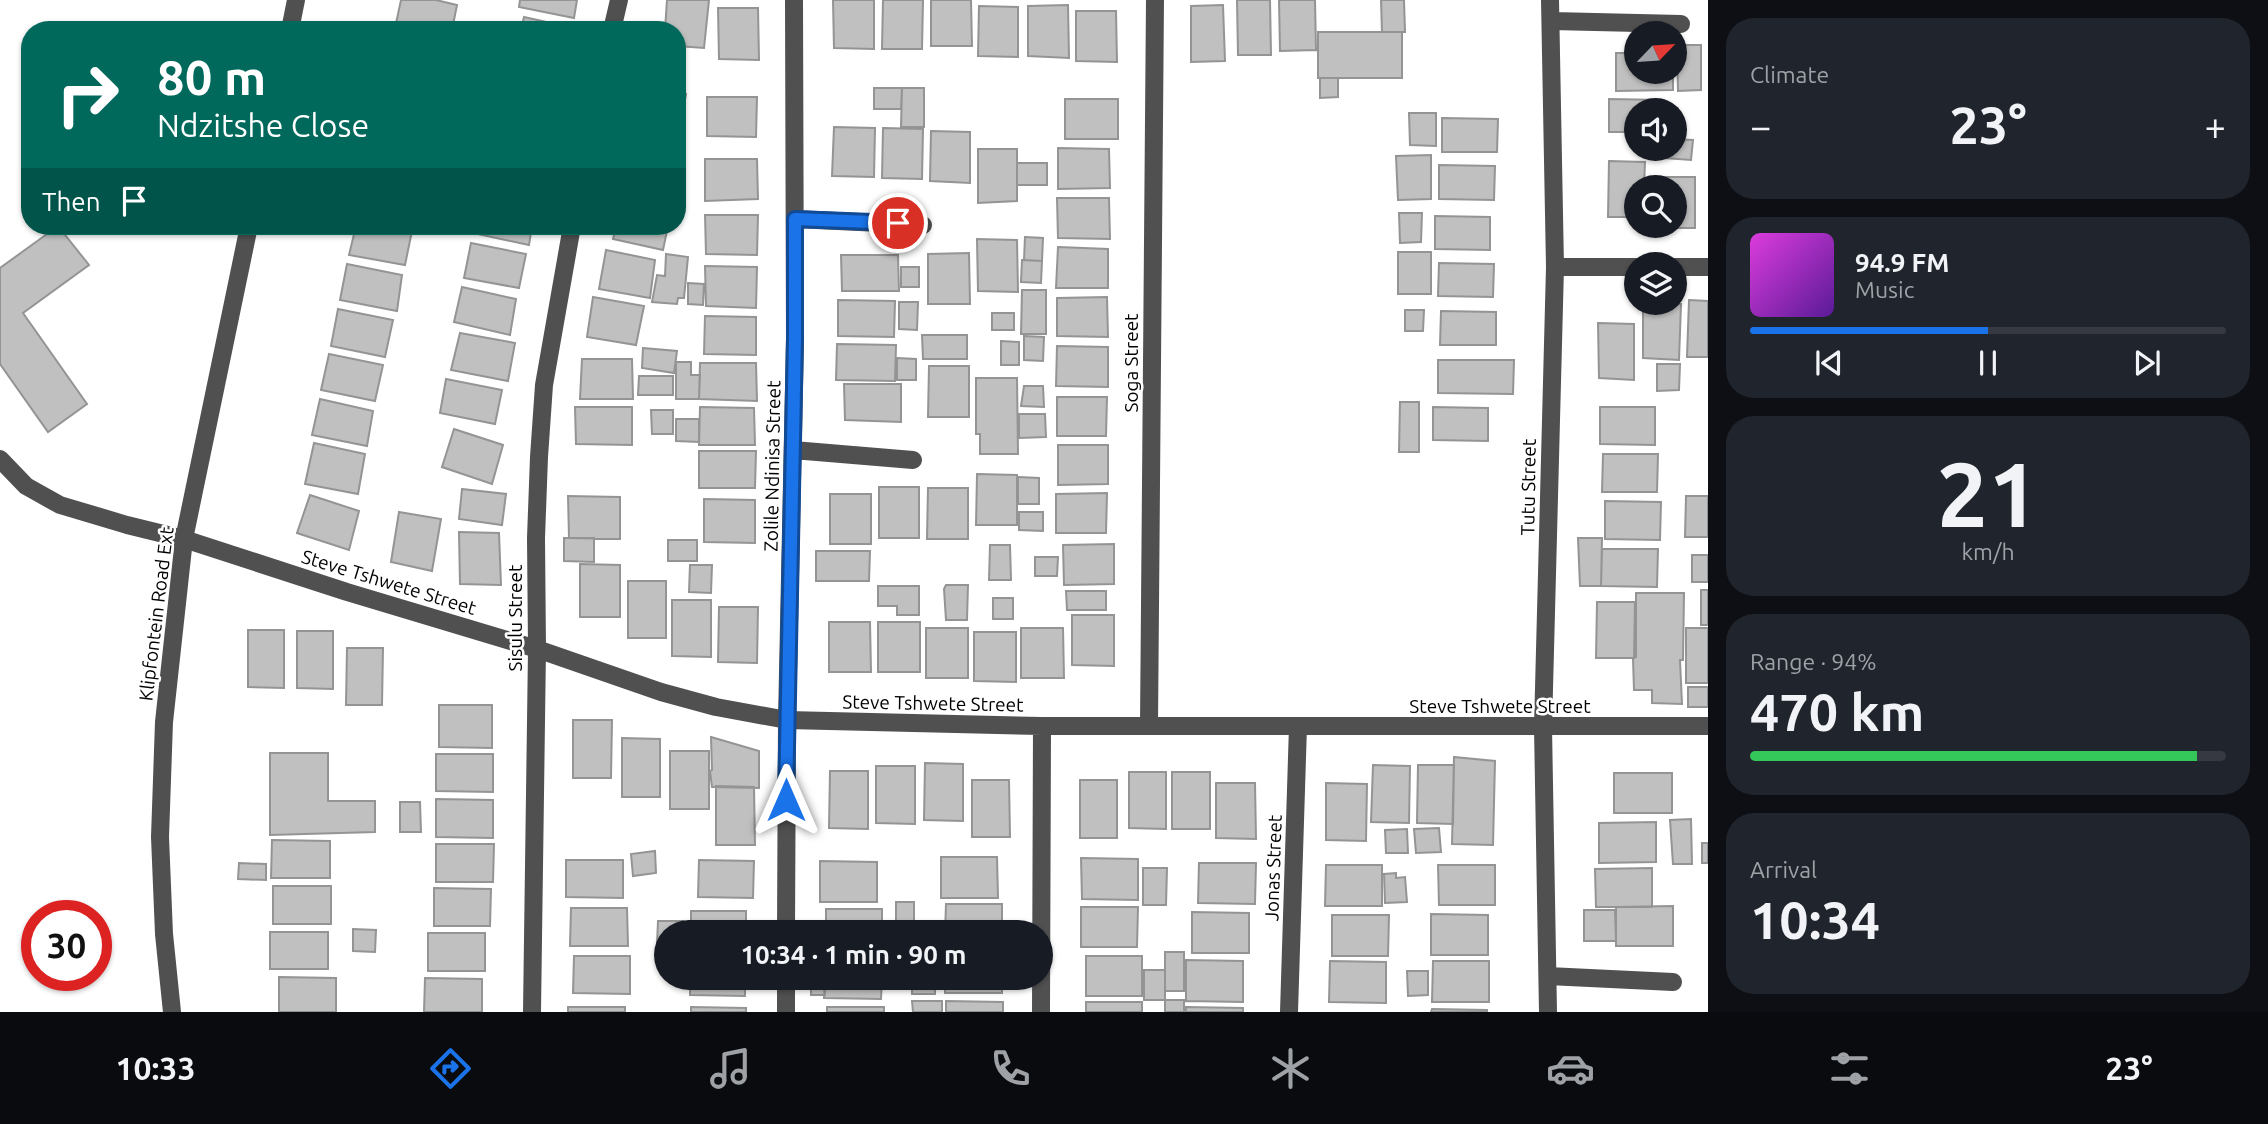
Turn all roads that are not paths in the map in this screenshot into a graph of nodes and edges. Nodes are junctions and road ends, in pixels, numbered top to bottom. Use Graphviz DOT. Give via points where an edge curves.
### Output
graph roads {
  1 [pos="296,0"];
  2 [pos="619,0"];
  3 [pos="794,0"];
  4 [pos="1155,0"];
  5 [pos="1550,0"];
  6 [pos="292,21"];
  7 [pos="614,21"];
  8 [pos="1552,21"];
  9 [pos="1624,23"];
  10 [pos="795,219"];
  11 [pos="923,225"];
  12 [pos="247,235"];
  13 [pos="570,235"];
  14 [pos="1555,267"];
  15 [pos="1624,267"];
  16 [pos="1687,267"];
  17 [pos="1708,267"];
  18 [pos="793,450"];
  19 [pos="0,459"];
  20 [pos="913,460"];
  21 [pos="184,539"];
  22 [pos="537,649"];
  23 [pos="787,720"];
  24 [pos="1042,726"];
  25 [pos="1149,726"];
  26 [pos="1298,726"];
  27 [pos="1708,726"];
  28 [pos="1543,727"];
  29 [pos="786,920"];
  30 [pos="1548,976"];
  31 [pos="1673,982"];
  32 [pos="786,990"];
  33 [pos="172,1012"];
  34 [pos="532,1012"];
  35 [pos="786,1012"];
  36 [pos="1041,1012"];
  37 [pos="1289,1012"];
  38 [pos="1548,1012"];
  1 -- 6 [label="street"];
  2 -- 7 [label="street"];
  3 -- 10 [label="street, Zolile Ndinisa Street"];
  4 -- 25 [label="street, Soga Street"];
  5 -- 8 [label="street, Tutu Street"];
  8 -- 9 [label="street"];
  8 -- 14 [label="street, Tutu Street"];
  10 -- 11 [label="street"];
  10 -- 18 [label="street, Zolile Ndinisa Street"];
  12 -- 21 [label="street, Klipfontein Road Ext"];
  13 -- 22 [label="street, Sisulu Street" via="544,386 536,538"];
  14 -- 15 [label="street"];
  14 -- 28 [label="street, Tutu Street"];
  16 -- 17 [label="street"];
  18 -- 20 [label="street"];
  18 -- 23 [label="street, Zolile Ndinisa Street"];
  19 -- 21 [label="street, Steve Tshwete Street" via="26,486 60,505"];
  21 -- 22 [label="street, Steve Tshwete Street"];
  21 -- 33 [label="street, Klipfontein Road Ext" via="164,722 161,813 164,934"];
  22 -- 23 [label="street, Steve Tshwete Street" via="662,692"];
  22 -- 34 [label="street, Sisulu Street"];
  23 -- 24 [label="street, Steve Tshwete Street"];
  23 -- 29 [label="street, Zolile Ndinisa Street"];
  24 -- 25 [label="street, Steve Tshwete Street"];
  24 -- 36 [label="street"];
  25 -- 26 [label="street, Steve Tshwete Street"];
  26 -- 28 [label="street, Steve Tshwete Street"];
  26 -- 37 [label="street, Jonas Street"];
  27 -- 28 [label="street, Steve Tshwete Street"];
  28 -- 30 [label="street, Tutu Street"];
  30 -- 31 [label="street"];
  30 -- 38 [label="street, Tutu Street"];
  32 -- 35 [label="street"];
}
